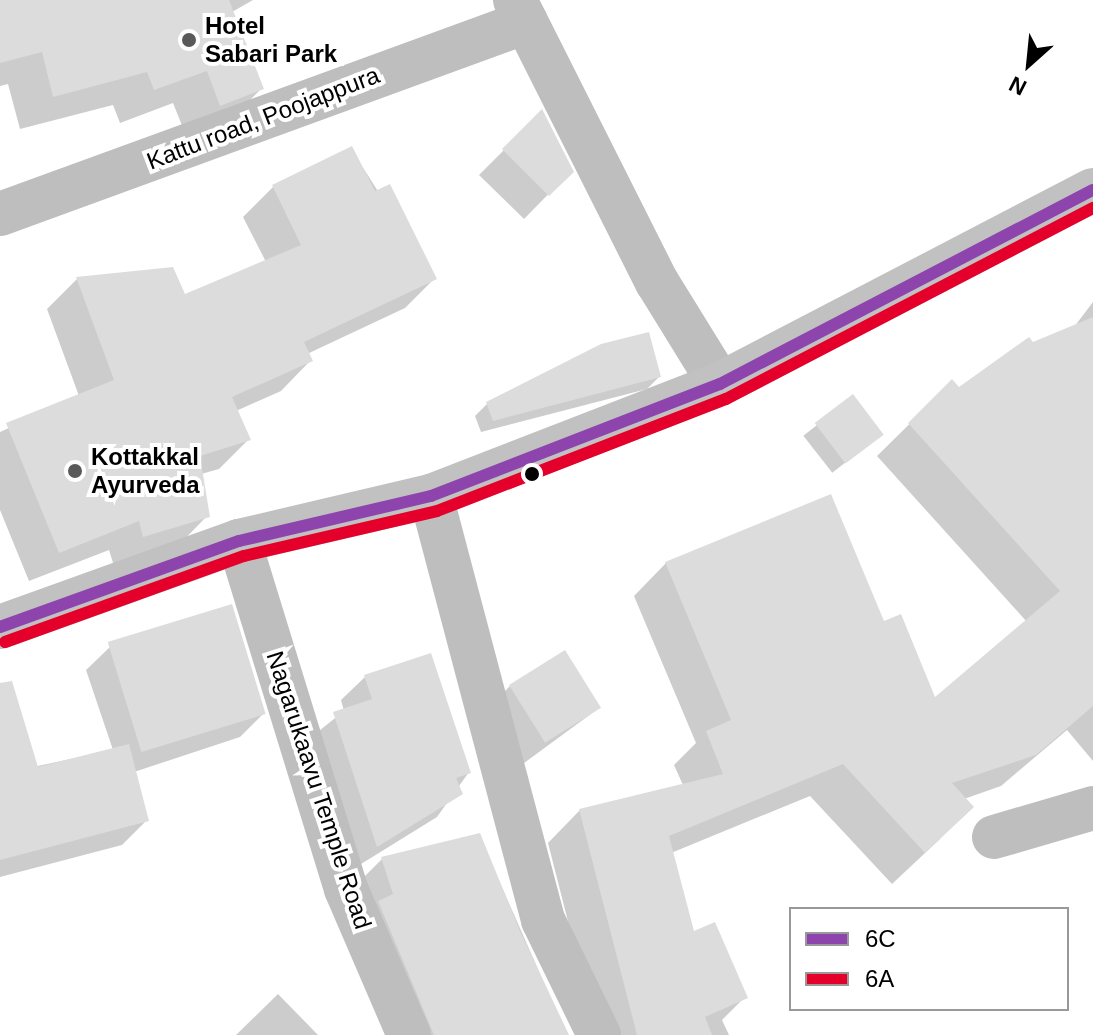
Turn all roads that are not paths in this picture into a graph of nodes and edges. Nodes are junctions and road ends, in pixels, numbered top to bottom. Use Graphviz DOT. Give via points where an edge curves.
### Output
graph roads {
  1 [pos="521,11"];
  2 [pos="1093,190"];
  3 [pos="0,214"];
  4 [pos="720,384"];
  5 [pos="431,496"];
  6 [pos="239,541"];
  7 [pos="0,627"];
  8 [pos="1093,808"];
  9 [pos="994,837"];
  10 [pos="409,1035"];
  11 [pos="599,1035"];
  1 -- 3 [label="street, Kattu road, Poojappura"];
  1 -- 4 [label="street" via="657,282"];
  2 -- 4 [label="main road"];
  4 -- 5 [label="main road"];
  5 -- 6 [label="main road"];
  5 -- 11 [label="street" via="543,920"];
  6 -- 7 [label="main road"];
  6 -- 10 [label="street, Nagarukaavu Temple Road" via="346,889"];
  8 -- 9 [label="street"];
}
